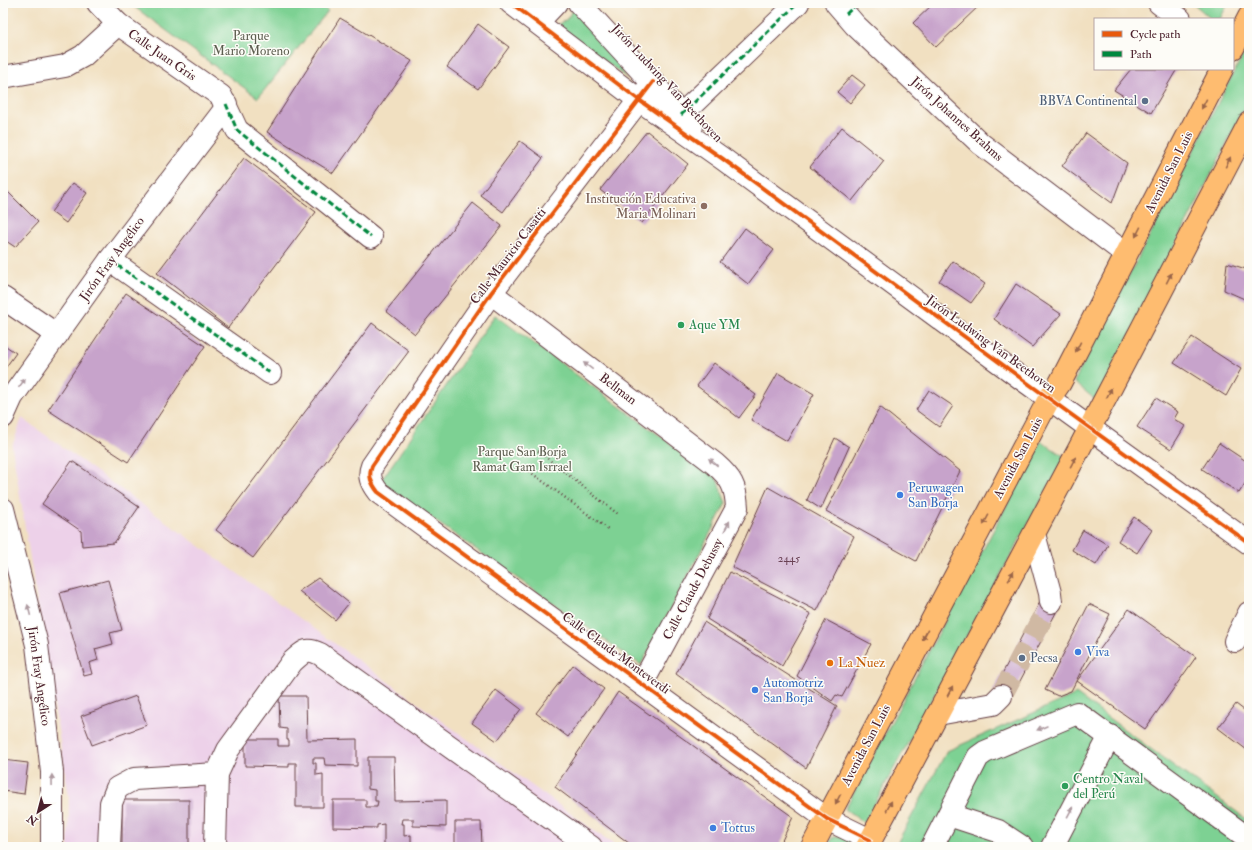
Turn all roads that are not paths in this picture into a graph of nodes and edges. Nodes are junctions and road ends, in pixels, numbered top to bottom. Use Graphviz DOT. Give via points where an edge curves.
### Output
graph roads {
  1 [pos="98,3"];
  2 [pos="511,3"];
  3 [pos="556,3"];
  4 [pos="579,3"];
  5 [pos="798,3"];
  6 [pos="1159,3"];
  7 [pos="847,7"];
  8 [pos="1249,17"];
  9 [pos="1179,18"];
  10 [pos="538,22"];
  11 [pos="118,24"];
  12 [pos="1234,46"];
  13 [pos="1221,70"];
  14 [pos="3,77"];
  15 [pos="653,82"];
  16 [pos="639,100"];
  17 [pos="226,104"];
  18 [pos="681,115"];
  19 [pos="1249,123"];
  20 [pos="723,159"];
  21 [pos="371,237"];
  22 [pos="1126,254"];
  23 [pos="110,260"];
  24 [pos="491,293"];
  25 [pos="3,298"];
  26 [pos="57,335"];
  27 [pos="270,373"];
  28 [pos="1049,399"];
  29 [pos="3,417"];
  30 [pos="1090,427"];
  31 [pos="372,466"];
  32 [pos="736,493"];
  33 [pos="3,509"];
  34 [pos="1034,534"];
  35 [pos="1249,543"];
  36 [pos="1051,602"];
  37 [pos="1249,613"];
  38 [pos="1235,641"];
  39 [pos="642,684"];
  40 [pos="1001,696"];
  41 [pos="938,714"];
  42 [pos="1110,736"];
  43 [pos="217,774"];
  44 [pos="949,815"];
  45 [pos="827,819"];
  46 [pos="1249,839"];
  47 [pos="869,844"];
  48 [pos="52,847"];
  49 [pos="110,847"];
  50 [pos="215,847"];
  51 [pos="591,847"];
  52 [pos="812,847"];
  53 [pos="932,847"];
  54 [pos="1022,847"];
  55 [pos="1052,847"];
  1 -- 11 [label="street, Calle Juan Gris"];
  2 -- 10 [label="street, Jirón Ludwing Van Beethoven"];
  3 -- 10 [label="street"];
  4 -- 15 [label="street, Jirón Ludwing Van Beethoven"];
  5 -- 18 [label="street"];
  6 -- 9 [label="street"];
  7 -- 22 [label="street, Jirón Johannes Brahms" via="855,25 981,144"];
  8 -- 12 [label="main road"];
  10 -- 16 [label="street, Jirón Ludwing Van Beethoven"];
  11 -- 14 [label="street" via="83,56 65,66"];
  11 -- 17 [label="street, Calle Juan Gris" via="222,96"];
  13 -- 22 [label="main road, Avenida San Luis, one-way"];
  15 -- 16 [label="street, Calle Mauricio Casatti"];
  15 -- 18 [label="street, Jirón Ludwing Van Beethoven"];
  16 -- 20 [label="street, Jirón Ludwing Van Beethoven"];
  16 -- 24 [label="street, Calle Mauricio Casatti"];
  17 -- 21 [label="street, Calle Juan Gris" via="237,130"];
  17 -- 23 [label="street, Jirón Fray Angélico" via="223,112"];
  18 -- 20 [label="street, Jirón Ludwing Van Beethoven"];
  30 -- 19 [label="main road, one-way"];
  20 -- 28 [label="street, Jirón Ludwing Van Beethoven"];
  22 -- 28 [label="main road, Avenida San Luis, one-way"];
  23 -- 26 [label="street, Jirón Fray Angélico"];
  23 -- 27 [label="street"];
  24 -- 31 [label="street, Calle Mauricio Casatti"];
  32 -- 24 [label="street, Bellman, one-way" via="729,476 715,464"];
  25 -- 26 [label="street"];
  29 -- 26 [label="street, Jirón Fray Angélico, one-way" via="12,397"];
  28 -- 30 [label="street, Jirón Ludwing Van Beethoven"];
  28 -- 45 [label="main road, Avenida San Luis, one-way"];
  34 -- 30 [label="main road, one-way"];
  30 -- 35 [label="street, Jirón Ludwing Van Beethoven"];
  31 -- 39 [label="street, Calle Claude Monteverdi" via="369,474 378,492"];
  39 -- 32 [label="street, Calle Claude Debussy, one-way" via="737,508"];
  48 -- 33 [label="street, Jirón Fray Angélico, one-way" via="52,772 37,645"];
  34 -- 36 [label="street"];
  41 -- 34 [label="main road, one-way"];
  37 -- 38 [label="street"];
  39 -- 45 [label="street, Calle Claude Monteverdi"];
  40 -- 41 [label="street" via="994,704"];
  47 -- 41 [label="main road, one-way"];
  42 -- 44 [label="street, one-way" via="1077,713 985,752 978,757"];
  42 -- 46 [label="street"];
  55 -- 42 [label="street, one-way"];
  43 -- 49 [label="street" via="134,779 117,788 111,803"];
  43 -- 50 [label="street"];
  43 -- 51 [label="street" via="228,750 292,662 306,650 311,650"];
  44 -- 53 [label="street"];
  44 -- 54 [label="street" via="998,831"];
  45 -- 47 [label="street, Calle Claude Monteverdi"];
  45 -- 52 [label="main road, Avenida San Luis"];
}
